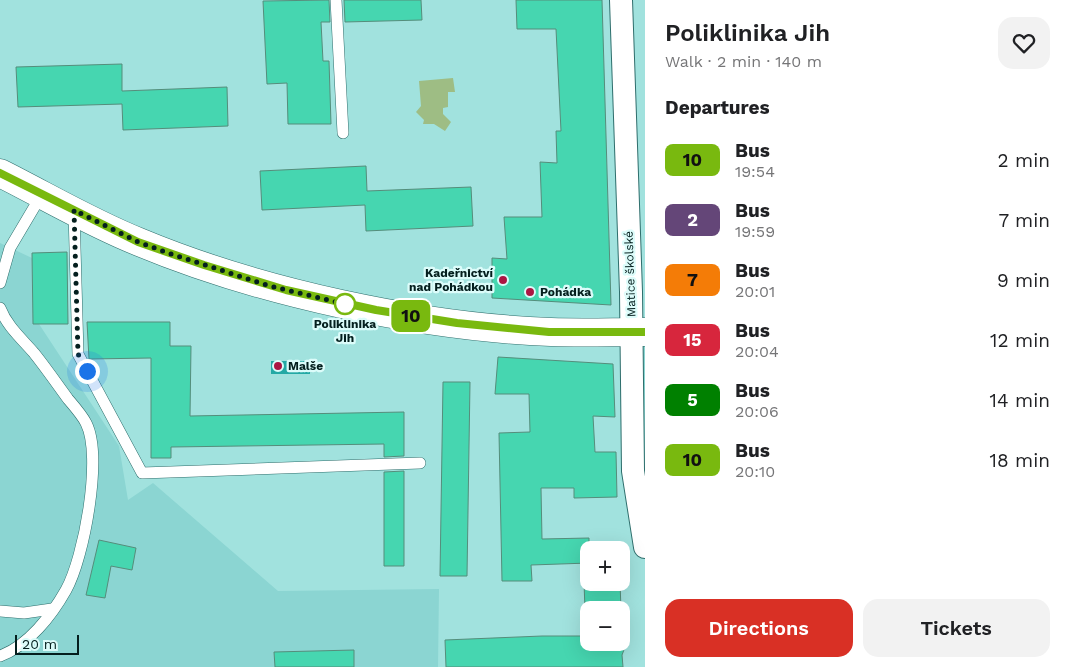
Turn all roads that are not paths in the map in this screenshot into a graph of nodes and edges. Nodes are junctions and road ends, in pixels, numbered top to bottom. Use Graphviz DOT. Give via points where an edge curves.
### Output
graph roads {
  1 [pos="336,0"];
  2 [pos="621,0"];
  3 [pos="343,133"];
  4 [pos="0,173"];
  5 [pos="42,194"];
  6 [pos="74,210"];
  7 [pos="0,283"];
  8 [pos="0,308"];
  9 [pos="639,332"];
  10 [pos="420,463"];
  11 [pos="645,547"];
  12 [pos="52,609"];
  13 [pos="0,611"];
  14 [pos="0,656"];
  1 -- 3 [label="lane"];
  2 -- 9 [label="street, Matice školské"];
  4 -- 5 [label="street"];
  5 -- 6 [label="street"];
  5 -- 7 [label="lane" via="10,248"];
  6 -- 9 [label="street" via="148,246 270,286 334,301 457,323 549,332"];
  6 -- 10 [label="lane" via="78,354 142,473"];
  8 -- 12 [label="lane" via="5,321 86,423 92,442 93,480 80,544 66,589"];
  9 -- 11 [label="street, Matice školské" via="633,471"];
  12 -- 13 [label="lane" via="24,613"];
  12 -- 14 [label="lane" via="37,630"];
}
